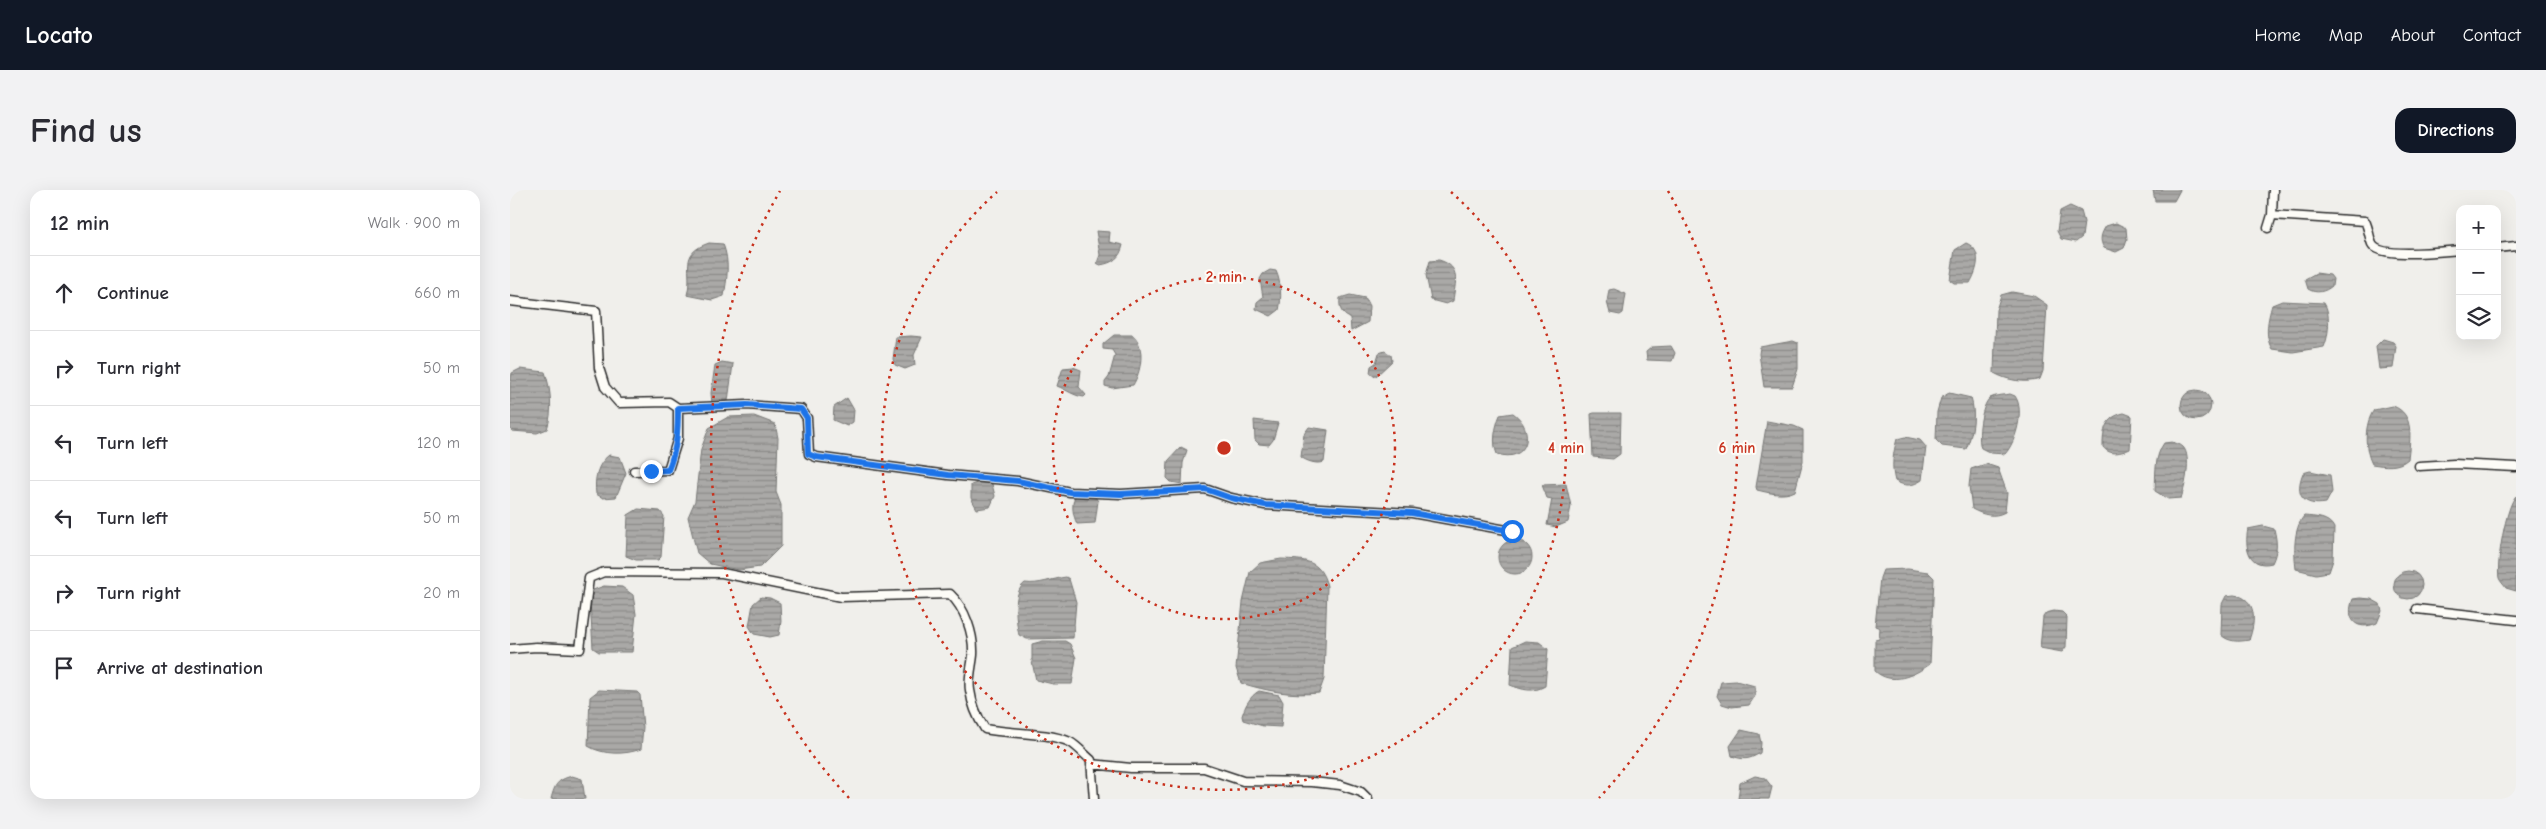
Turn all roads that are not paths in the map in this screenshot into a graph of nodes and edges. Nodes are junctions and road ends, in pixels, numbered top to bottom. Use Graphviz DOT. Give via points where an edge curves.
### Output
graph roads {
  1 [pos="2273,190"];
  2 [pos="2272,215"];
  3 [pos="2268,228"];
  4 [pos="2516,246"];
  5 [pos="2501,248"];
  6 [pos="2456,250"];
  7 [pos="510,301"];
  8 [pos="678,408"];
  9 [pos="2419,466"];
  10 [pos="2516,467"];
  11 [pos="634,471"];
  12 [pos="1512,531"];
  13 [pos="2417,609"];
  14 [pos="2516,620"];
  15 [pos="510,649"];
  16 [pos="1091,764"];
  17 [pos="1094,799"];
  18 [pos="1368,799"];
  1 -- 2 [label="street"];
  2 -- 3 [label="street"];
  2 -- 6 [label="street" via="2365,221 2372,244 2390,252"];
  4 -- 5 [label="street"];
  7 -- 8 [label="street" via="596,311 599,368 605,387 619,402 669,402"];
  8 -- 11 [label="street" via="678,438 668,470"];
  8 -- 12 [label="street" via="747,405 801,409 807,418 808,454 816,457 1018,481 1070,492 1121,494 1205,489 1265,505 1412,513"];
  9 -- 10 [label="street"];
  13 -- 14 [label="street"];
  15 -- 16 [label="street" via="580,649 588,578 604,572 722,573 841,597 950,594 958,602 970,630 973,653 969,688 976,715 985,729 1048,736 1071,743 1091,760"];
  16 -- 17 [label="street"];
  16 -- 18 [label="street" via="1131,768 1204,768 1243,781 1340,785 1360,792"];
}
